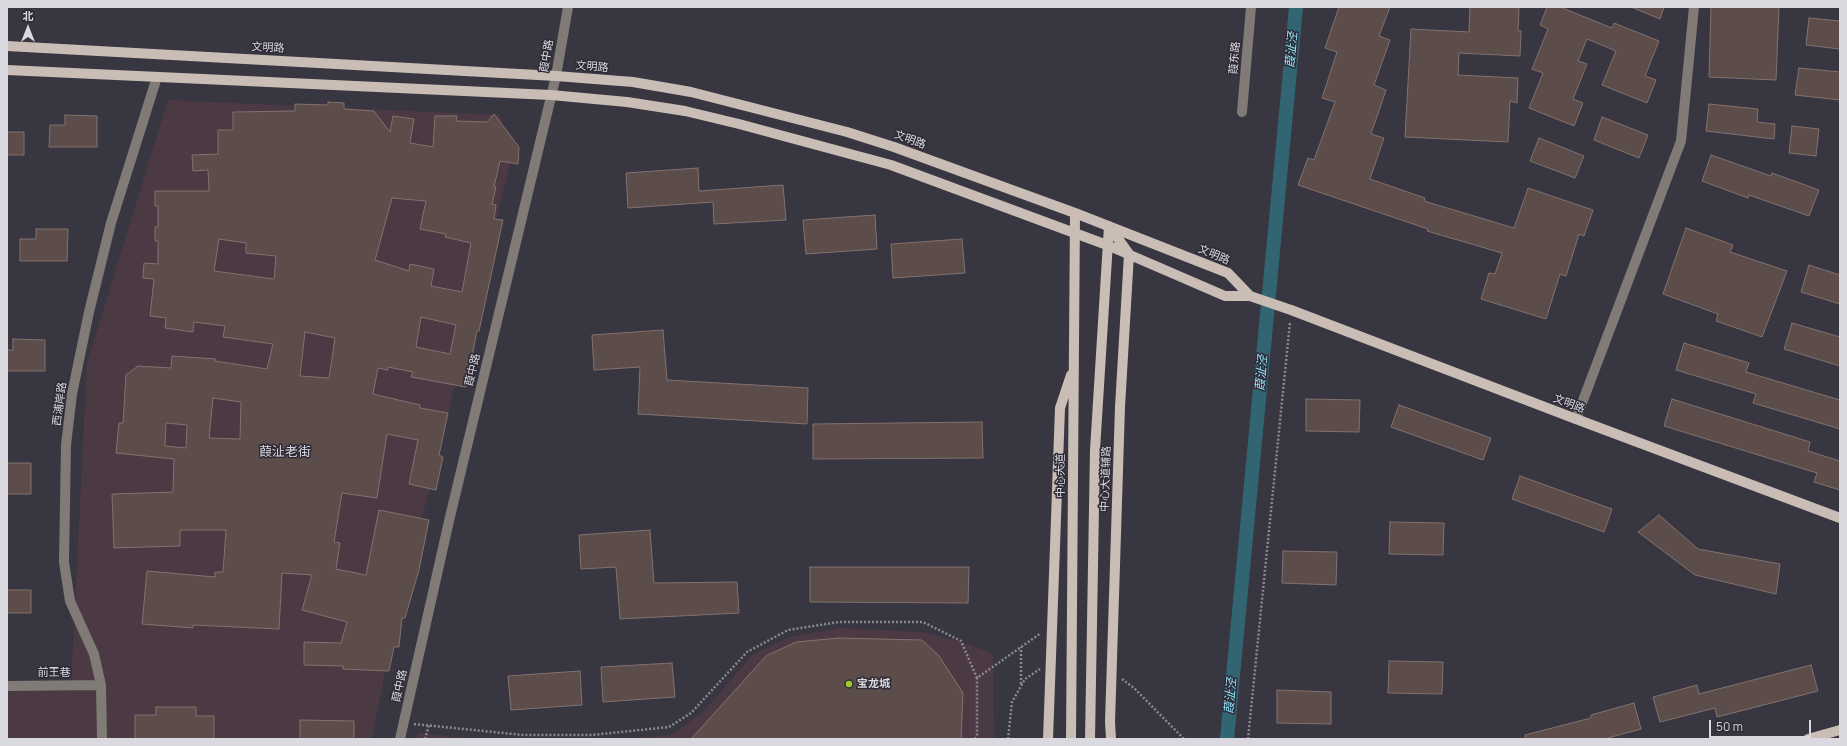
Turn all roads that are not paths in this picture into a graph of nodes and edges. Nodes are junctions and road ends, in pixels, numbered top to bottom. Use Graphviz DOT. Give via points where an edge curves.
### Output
graph roads {
  1 [pos="568,7"];
  2 [pos="1251,7"];
  3 [pos="1694,7"];
  4 [pos="7,46"];
  5 [pos="7,70"];
  6 [pos="556,76"];
  7 [pos="157,77"];
  8 [pos="551,95"];
  9 [pos="1242,112"];
  10 [pos="1075,213"];
  11 [pos="1109,226"];
  12 [pos="1074,233"];
  13 [pos="1107,245"];
  14 [pos="1129,254"];
  15 [pos="1250,296"];
  16 [pos="1074,367"];
  17 [pos="1576,419"];
  18 [pos="1840,518"];
  19 [pos="100,685"];
  20 [pos="7,686"];
  21 [pos="1840,730"];
  22 [pos="102,739"];
  23 [pos="400,739"];
  24 [pos="1048,739"];
  25 [pos="1071,739"];
  26 [pos="1090,739"];
  27 [pos="1111,739"];
  28 [pos="1808,739"];
  1 -- 6 [label="street, 葭中路"];
  2 -- 9 [label="street, 葭东路"];
  3 -- 17 [label="street" via="1680,141"];
  4 -- 6 [label="main road, 文明路"];
  5 -- 7 [label="main road"];
  6 -- 8 [label="street, 葭中路"];
  6 -- 10 [label="main road, 文明路" via="633,82 691,92 847,132"];
  7 -- 8 [label="main road"];
  7 -- 19 [label="street, 西浦岸路" via="112,223 91,304 72,394 66,445 64,562 70,601 94,654"];
  8 -- 12 [label="main road" via="627,102 685,111 845,151 891,165"];
  8 -- 23 [label="street, 葭中路" via="449,521"];
  10 -- 11 [label="main road, 文明路"];
  10 -- 12 [label="main road, 中心大道"];
  11 -- 13 [label="main road"];
  11 -- 14 [label="main road"];
  11 -- 15 [label="main road, 文明路" via="1228,273"];
  12 -- 13 [label="main road"];
  12 -- 16 [label="main road, 中心大道"];
  13 -- 14 [label="main road"];
  13 -- 26 [label="main road" via="1096,450"];
  14 -- 15 [label="main road" via="1225,296"];
  14 -- 27 [label="main road, 中心大道辅路" via="1120,407"];
  15 -- 17 [label="main road, 文明路"];
  16 -- 24 [label="main road" via="1060,408"];
  16 -- 25 [label="main road, 中心大道"];
  17 -- 18 [label="main road, 文明路"];
  19 -- 20 [label="street, 前王巷"];
  19 -- 22 [label="street, 西浦岸路"];
  21 -- 28 [label="main road"];
}
